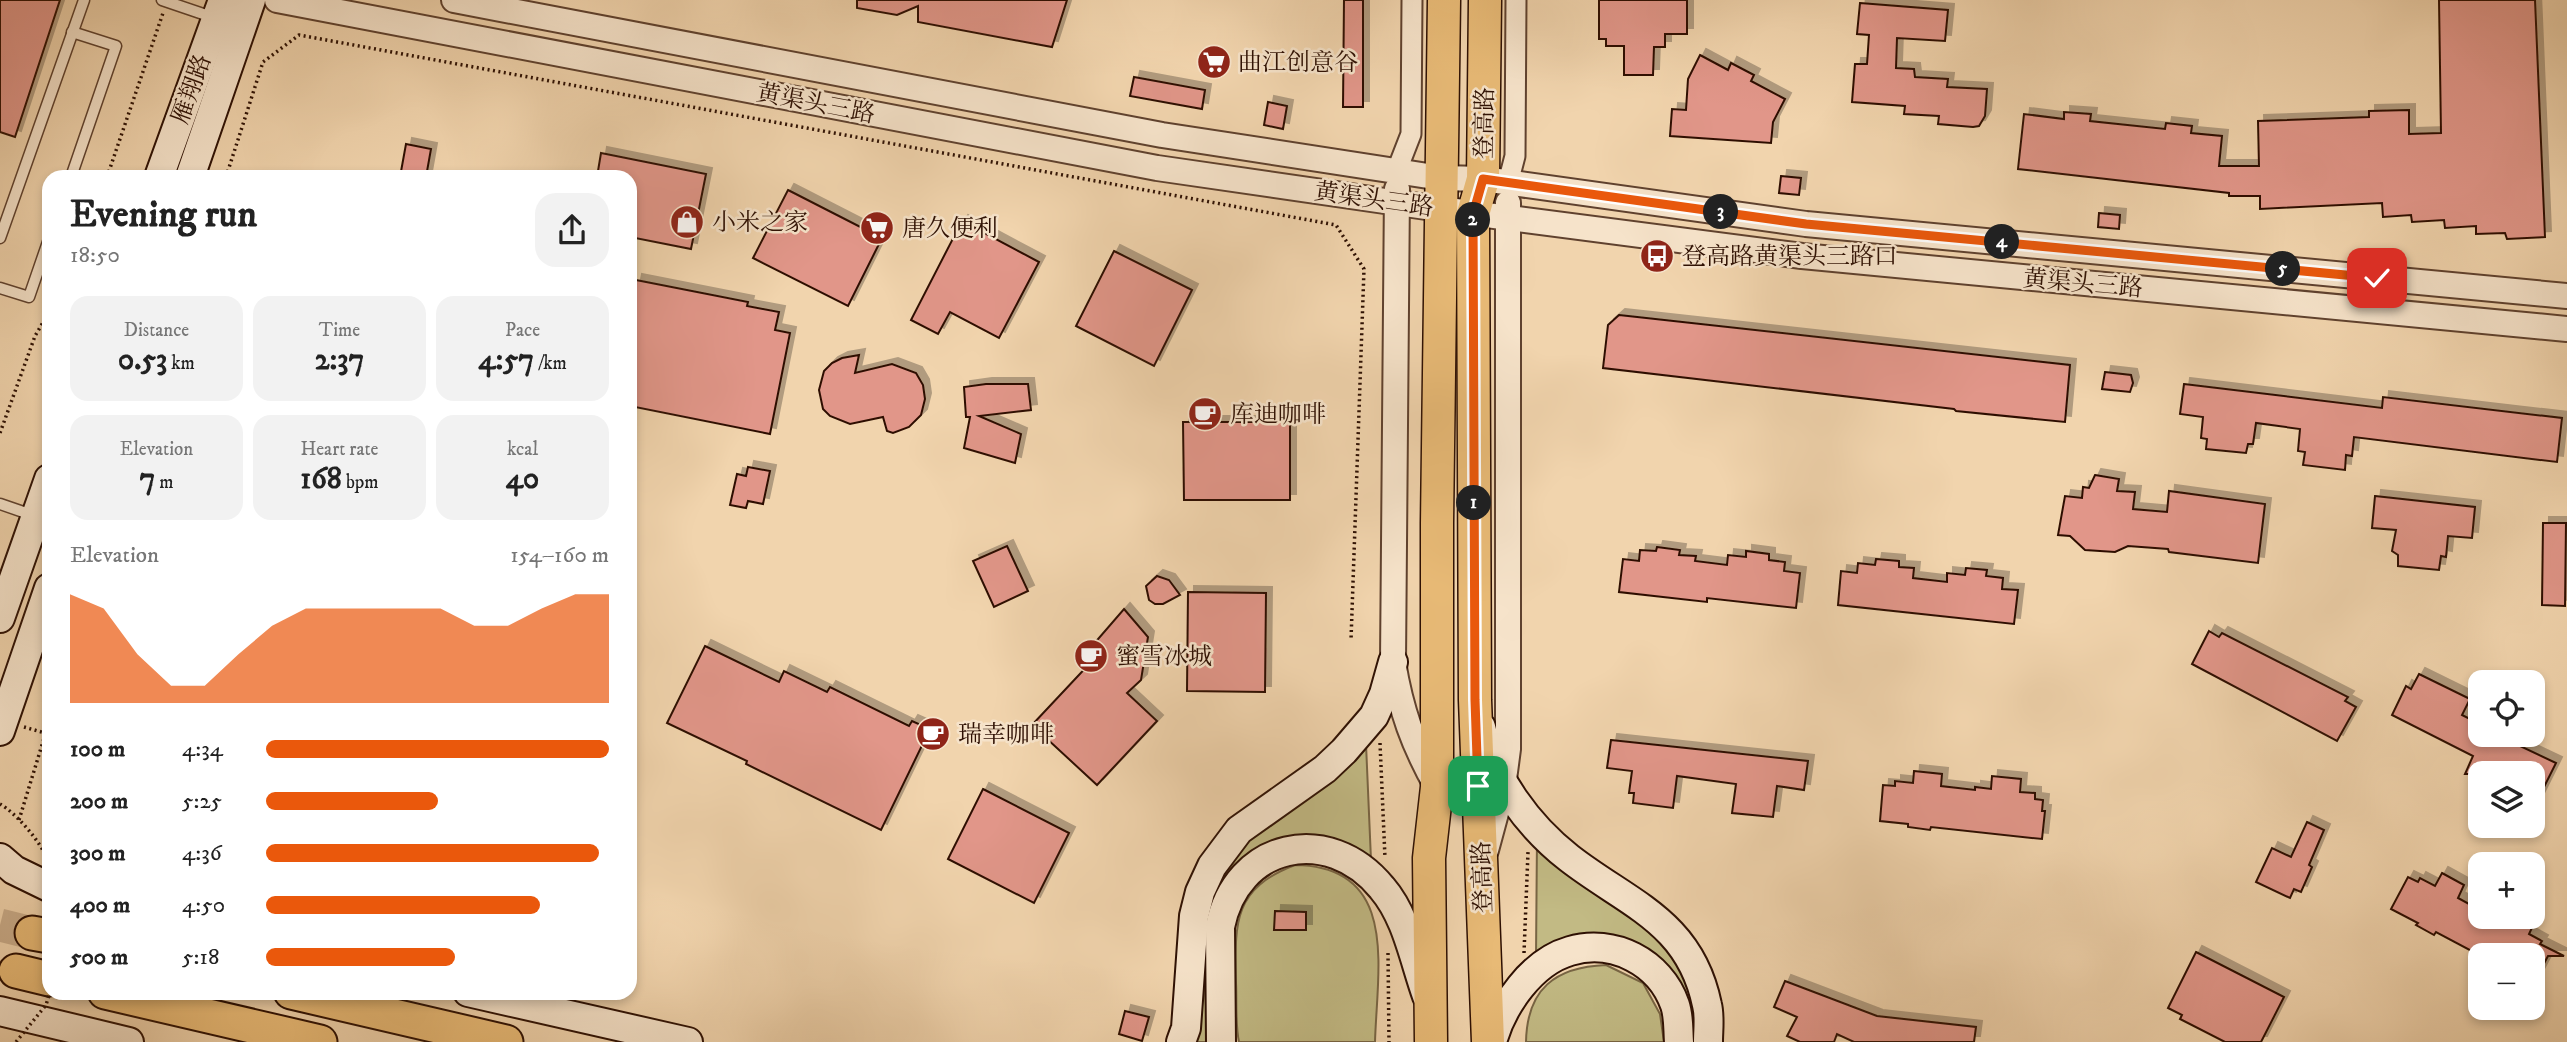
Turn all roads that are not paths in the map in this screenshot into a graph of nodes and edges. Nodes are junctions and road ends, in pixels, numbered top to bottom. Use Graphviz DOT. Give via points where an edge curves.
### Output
graph roads {
  1 [pos="84,0"];
  2 [pos="251,0"];
  3 [pos="277,0"];
  4 [pos="454,0"];
  5 [pos="1412,0"];
  6 [pos="1444,0"];
  7 [pos="1485,0"];
  8 [pos="1516,0"];
  9 [pos="164,1"];
  10 [pos="220,9"];
  11 [pos="72,32"];
  12 [pos="73,170"];
  13 [pos="162,170"];
  14 [pos="192,170"];
  15 [pos="1397,170"];
  16 [pos="1496,181"];
  17 [pos="1440,194"];
  18 [pos="1397,202"];
  19 [pos="1473,214"];
  20 [pos="1508,218"];
  21 [pos="0,238"];
  22 [pos="42,259"];
  23 [pos="0,288"];
  24 [pos="2567,296"];
  25 [pos="2567,329"];
  26 [pos="42,498"];
  27 [pos="0,504"];
  28 [pos="35,516"];
  29 [pos="42,608"];
  30 [pos="0,618"];
  31 [pos="1393,662"];
  32 [pos="1475,700"];
  33 [pos="0,731"];
  34 [pos="1504,782"];
  35 [pos="1437,787"];
  36 [pos="0,858"];
  37 [pos="1482,872"];
  38 [pos="0,883"];
  39 [pos="42,884"];
  40 [pos="42,892"];
  41 [pos="16,971"];
  42 [pos="42,977"];
  43 [pos="140,1000"];
  44 [pos="325,1000"];
  45 [pos="503,1000"];
  46 [pos="1431,1007"];
  47 [pos="0,1011"];
  48 [pos="129,1042"];
  49 [pos="320,1042"];
  50 [pos="506,1042"];
  51 [pos="688,1042"];
  52 [pos="1181,1042"];
  53 [pos="1221,1042"];
  54 [pos="1431,1042"];
  55 [pos="1490,1042"];
  56 [pos="1679,1042"];
  57 [pos="1708,1042"];
  1 -- 11 [label="lane"];
  2 -- 14 [label="main road, 雁翔路"];
  3 -- 18 [label="street, 黄渠头三路" via="1157,168"];
  4 -- 15 [label="street, 黄渠头三路" via="1162,135"];
  5 -- 15 [label="street" via="1411,134"];
  6 -- 17 [label="main road, 登高路"];
  7 -- 16 [label="main road, 登高路"];
  8 -- 16 [label="street" via="1516,156"];
  9 -- 10 [label="lane"];
  10 -- 13 [label="main road, 雁翔路"];
  11 -- 12 [label="lane" via="116,46"];
  11 -- 21 [label="lane"];
  15 -- 17 [label="street, 黄渠头三路"];
  15 -- 18 [label="street"];
  16 -- 17 [label="street, 黄渠头三路"];
  16 -- 19 [label="main road, 登高路"];
  16 -- 20 [label="street"];
  16 -- 24 [label="street, 黄渠头三路" via="1806,224"];
  17 -- 18 [label="street, 黄渠头三路"];
  17 -- 19 [label="street, 黄渠头三路"];
  17 -- 35 [label="main road, 登高路"];
  18 -- 31 [label="street"];
  19 -- 20 [label="street, 黄渠头三路"];
  19 -- 32 [label="main road, 登高路"];
  20 -- 25 [label="street, 黄渠头三路" via="1802,256"];
  20 -- 34 [label="street" via="1509,710"];
  22 -- 23 [label="lane" via="29,297"];
  26 -- 28 [label="main road"];
  27 -- 28 [label="lane"];
  28 -- 30 [label="main road"];
  29 -- 33 [label="main road"];
  31 -- 35 [label="street" via="1414,745"];
  31 -- 52 [label="main road" via="1374,716 1351,742 1325,769 1239,831 1212,866 1194,916 1186,1028"];
  32 -- 34 [label="main road" via="1484,740"];
  32 -- 37 [label="main road, 登高路"];
  34 -- 37 [label="street"];
  34 -- 57 [label="main road" via="1530,819 1567,857 1671,931 1700,979 1708,1006"];
  35 -- 46 [label="main road, 登高路" via="1429,858"];
  36 -- 39 [label="main road"];
  37 -- 55 [label="main road, 登高路"];
  38 -- 40 [label="main road"];
  41 -- 42 [label="highway"];
  43 -- 49 [label="highway"];
  44 -- 50 [label="highway"];
  45 -- 51 [label="main road"];
  46 -- 53 [label="main road" via="1403,923 1380,885 1340,855 1295,848 1257,864 1223,909"];
  46 -- 54 [label="main road, 登高路"];
  47 -- 48 [label="main road"];
  55 -- 56 [label="main road" via="1506,1008 1546,964 1570,951 1601,947 1635,957 1660,978 1675,1004"];
}
